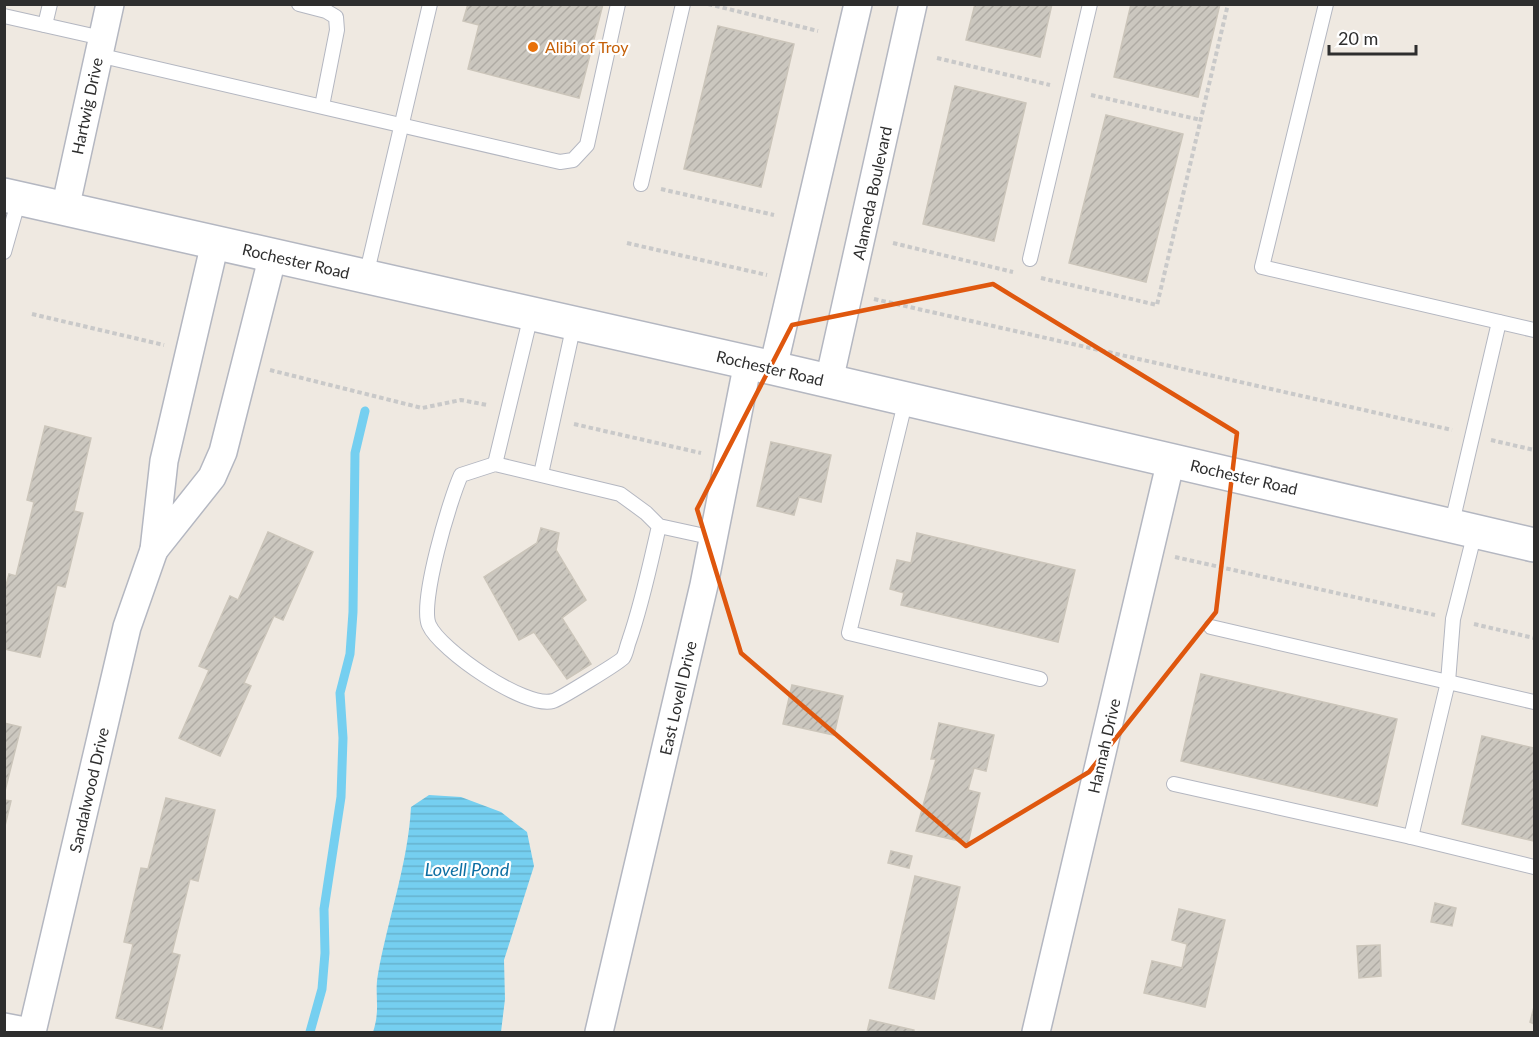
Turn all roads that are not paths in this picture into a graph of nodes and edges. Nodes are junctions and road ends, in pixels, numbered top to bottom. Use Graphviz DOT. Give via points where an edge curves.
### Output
graph roads {
  1 [pos="50,4"];
  2 [pos="110,4"];
  3 [pos="300,4"];
  4 [pos="430,4"];
  5 [pos="618,4"];
  6 [pos="683,4"];
  7 [pos="858,4"];
  8 [pos="913,4"];
  9 [pos="1090,4"];
  10 [pos="1326,4"];
  11 [pos="4,16"];
  12 [pos="45,25"];
  13 [pos="100,47"];
  14 [pos="322,105"];
  15 [pos="403,124"];
  16 [pos="641,184"];
  17 [pos="12,197"];
  18 [pos="65,209"];
  19 [pos="215,243"];
  20 [pos="4,252"];
  21 [pos="273,255"];
  22 [pos="1030,259"];
  23 [pos="366,276"];
  24 [pos="531,315"];
  25 [pos="1499,322"];
  26 [pos="574,324"];
  27 [pos="1534,330"];
  28 [pos="761,365"];
  29 [pos="829,381"];
  30 [pos="906,399"];
  31 [pos="1171,460"];
  32 [pos="495,464"];
  33 [pos="541,474"];
  34 [pos="659,526"];
  35 [pos="1463,529"];
  36 [pos="714,537"];
  37 [pos="1534,545"];
  38 [pos="154,550"];
  39 [pos="1211,627"];
  40 [pos="1040,679"];
  41 [pos="1448,682"];
  42 [pos="1534,702"];
  43 [pos="1174,784"];
  44 [pos="1411,837"];
  45 [pos="1534,867"];
  46 [pos="4,1027"];
  47 [pos="31,1032"];
  48 [pos="599,1032"];
  49 [pos="1036,1032"];
  1 -- 12 [label="lane"];
  2 -- 13 [label="street, Hartwig Drive"];
  3 -- 14 [label="lane" via="326,10 336,17 338,30"];
  4 -- 15 [label="lane"];
  5 -- 15 [label="lane" via="587,145 573,160 560,162"];
  6 -- 16 [label="lane"];
  7 -- 28 [label="street"];
  8 -- 29 [label="street, Alameda Boulevard"];
  9 -- 22 [label="lane"];
  10 -- 25 [label="lane" via="1262,267"];
  11 -- 12 [label="lane"];
  12 -- 13 [label="lane"];
  13 -- 14 [label="lane"];
  13 -- 18 [label="street, Hartwig Drive"];
  14 -- 15 [label="lane"];
  15 -- 23 [label="lane"];
  17 -- 18 [label="main road, Rochester Road"];
  17 -- 20 [label="lane"];
  18 -- 19 [label="main road, Rochester Road"];
  19 -- 21 [label="main road, Rochester Road"];
  19 -- 38 [label="street, Sandalwood Drive" via="164,461"];
  21 -- 23 [label="main road, Rochester Road"];
  21 -- 38 [label="street, Sandalwood Drive" via="223,452 212,477"];
  23 -- 24 [label="main road, Rochester Road"];
  24 -- 26 [label="main road, Rochester Road"];
  24 -- 32 [label="lane"];
  25 -- 27 [label="lane"];
  25 -- 35 [label="lane"];
  26 -- 28 [label="main road, Rochester Road"];
  26 -- 33 [label="lane"];
  28 -- 29 [label="main road, Rochester Road"];
  28 -- 36 [label="street, East Lovell Drive"];
  29 -- 30 [label="main road, Rochester Road"];
  30 -- 31 [label="main road, Rochester Road"];
  30 -- 40 [label="lane" via="849,633"];
  31 -- 35 [label="main road, Rochester Road"];
  31 -- 49 [label="street, Hannah Drive"];
  32 -- 33 [label="lane"];
  32 -- 34 [label="lane" via="461,475 452,494 426,606 429,625 445,647 497,683 534,700 553,702 622,658 638,617"];
  33 -- 34 [label="lane" via="620,494"];
  34 -- 36 [label="lane"];
  35 -- 37 [label="main road, Rochester Road"];
  35 -- 41 [label="lane"];
  36 -- 48 [label="street, East Lovell Drive"];
  38 -- 47 [label="street, Sandalwood Drive" via="127,627"];
  39 -- 41 [label="lane"];
  41 -- 42 [label="lane"];
  41 -- 44 [label="lane"];
  43 -- 44 [label="lane"];
  44 -- 45 [label="lane"];
  46 -- 47 [label="street"];
}
